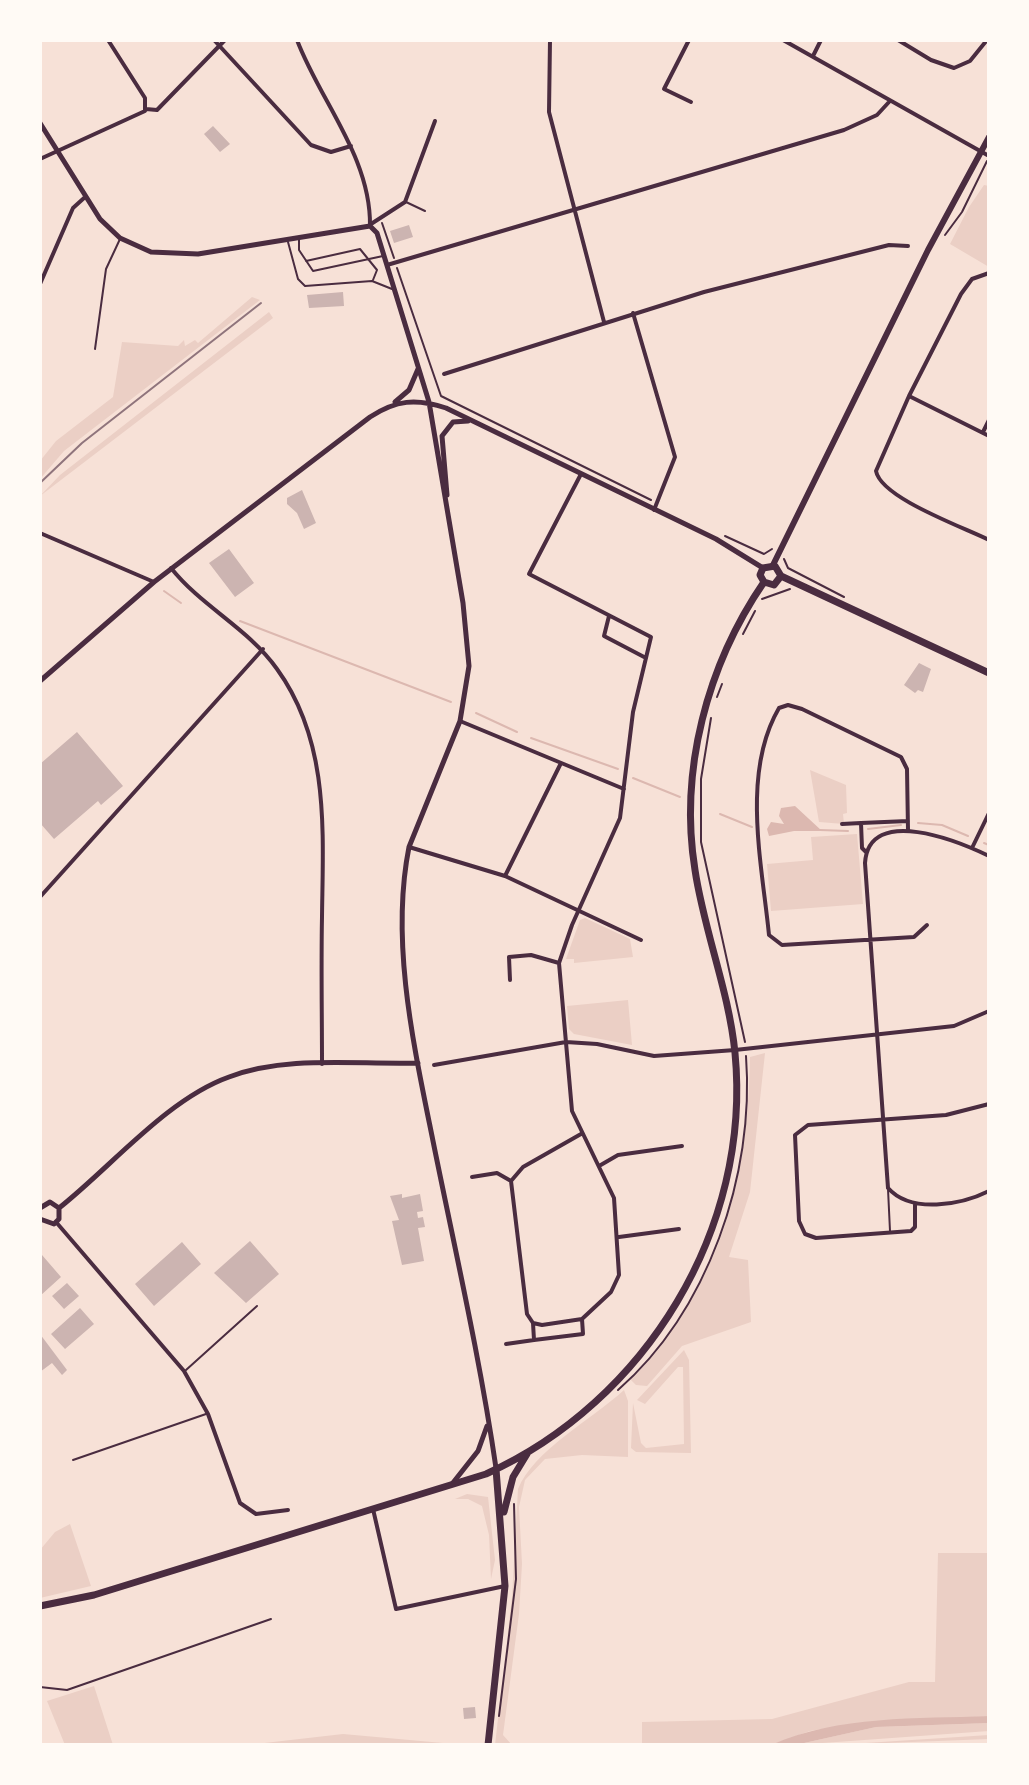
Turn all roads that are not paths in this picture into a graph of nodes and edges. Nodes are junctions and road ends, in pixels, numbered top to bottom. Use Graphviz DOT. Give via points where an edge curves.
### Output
graph roads {
  1 [pos="108,40"];
  2 [pos="214,40"];
  3 [pos="225,40"];
  4 [pos="297,40"];
  5 [pos="550,40"];
  6 [pos="689,40"];
  7 [pos="783,40"];
  8 [pos="821,40"];
  9 [pos="898,40"];
  10 [pos="987,40"];
  11 [pos="220,45"];
  12 [pos="812,57"];
  13 [pos="691,102"];
  14 [pos="889,102"];
  15 [pos="146,110"];
  16 [pos="435,121"];
  17 [pos="40,123"];
  18 [pos="989,137"];
  19 [pos="351,146"];
  20 [pos="56,150"];
  21 [pos="985,154"];
  22 [pos="40,159"];
  23 [pos="84,198"];
  24 [pos="405,202"];
  25 [pos="573,209"];
  26 [pos="425,211"];
  27 [pos="370,226"];
  28 [pos="120,238"];
  29 [pos="299,239"];
  30 [pos="288,241"];
  31 [pos="908,246"];
  32 [pos="368,256"];
  33 [pos="384,256"];
  34 [pos="305,261"];
  35 [pos="387,265"];
  36 [pos="989,273"];
  37 [pos="372,281"];
  38 [pos="40,284"];
  39 [pos="395,291"];
  40 [pos="633,313"];
  41 [pos="604,322"];
  42 [pos="95,349"];
  43 [pos="419,366"];
  44 [pos="444,374"];
  45 [pos="909,396"];
  46 [pos="429,402"];
  47 [pos="387,406"];
  48 [pos="989,420"];
  49 [pos="472,421"];
  50 [pos="983,432"];
  51 [pos="989,436"];
  52 [pos="581,473"];
  53 [pos="447,504"];
  54 [pos="656,506"];
  55 [pos="40,533"];
  56 [pos="989,540"];
  57 [pos="773,565"];
  58 [pos="171,568"];
  59 [pos="763,568"];
  60 [pos="781,576"];
  61 [pos="154,582"];
  62 [pos="764,582"];
  63 [pos="609,616"];
  64 [pos="263,649"];
  65 [pos="647,658"];
  66 [pos="989,673"];
  67 [pos="40,681"];
  68 [pos="460,721"];
  69 [pos="561,763"];
  70 [pos="624,789"];
  71 [pos="989,813"];
  72 [pos="908,821"];
  73 [pos="861,823"];
  74 [pos="842,824"];
  75 [pos="908,830"];
  76 [pos="409,847"];
  77 [pos="972,848"];
  78 [pos="866,852"];
  79 [pos="989,856"];
  80 [pos="505,876"];
  81 [pos="40,897"];
  82 [pos="579,911"];
  83 [pos="927,925"];
  84 [pos="870,939"];
  85 [pos="641,940"];
  86 [pos="559,963"];
  87 [pos="510,980"];
  88 [pos="989,1011"];
  89 [pos="877,1032"];
  90 [pos="566,1042"];
  91 [pos="735,1050"];
  92 [pos="418,1063"];
  93 [pos="322,1064"];
  94 [pos="434,1065"];
  95 [pos="989,1104"];
  96 [pos="884,1118"];
  97 [pos="581,1134"];
  98 [pos="682,1146"];
  99 [pos="599,1166"];
  100 [pos="472,1177"];
  101 [pos="511,1181"];
  102 [pos="888,1188"];
  103 [pos="989,1191"];
  104 [pos="41,1204"];
  105 [pos="915,1204"];
  106 [pos="59,1208"];
  107 [pos="40,1221"];
  108 [pos="56,1222"];
  109 [pos="679,1229"];
  110 [pos="890,1233"];
  111 [pos="619,1237"];
  112 [pos="257,1306"];
  113 [pos="582,1319"];
  114 [pos="533,1323"];
  115 [pos="534,1340"];
  116 [pos="506,1344"];
  117 [pos="184,1371"];
  118 [pos="208,1414"];
  119 [pos="489,1421"];
  120 [pos="535,1446"];
  121 [pos="73,1460"];
  122 [pos="496,1469"];
  123 [pos="452,1484"];
  124 [pos="372,1506"];
  125 [pos="288,1510"];
  126 [pos="502,1522"];
  127 [pos="505,1586"];
  128 [pos="40,1606"];
  129 [pos="271,1619"];
  130 [pos="40,1687"];
  131 [pos="488,1745"];
  1 -- 15 [label="street" via="145,98"];
  2 -- 11 [label="street"];
  3 -- 11 [label="street"];
  4 -- 19 [label="street"];
  5 -- 25 [label="street" via="549,112"];
  6 -- 13 [label="street" via="664,89"];
  7 -- 12 [label="street"];
  8 -- 12 [label="street"];
  9 -- 10 [label="street" via="954,68 970,61"];
  11 -- 15 [label="street" via="157,110"];
  11 -- 19 [label="street" via="311,145 331,152"];
  12 -- 14 [label="street"];
  14 -- 21 [label="street"];
  14 -- 25 [label="street" via="877,115 844,130"];
  15 -- 20 [label="street"];
  16 -- 24 [label="street"];
  17 -- 20 [label="street"];
  18 -- 21 [label="main road"];
  19 -- 27 [label="street"];
  20 -- 22 [label="street"];
  20 -- 23 [label="street"];
  21 -- 57 [label="main road" via="928,250"];
  23 -- 28 [label="street"];
  23 -- 38 [label="street" via="73,208"];
  24 -- 26 [label="lane"];
  24 -- 27 [label="street"];
  25 -- 35 [label="street"];
  25 -- 41 [label="street"];
  27 -- 29 [label="street"];
  27 -- 33 [label="street"];
  28 -- 30 [label="street" via="151,252 178,256"];
  28 -- 42 [label="lane" via="106,269"];
  29 -- 30 [label="street"];
  29 -- 34 [label="lane"];
  30 -- 37 [label="lane" via="298,279 305,286"];
  31 -- 40 [label="street" via="889,245"];
  32 -- 33 [label="lane"];
  32 -- 34 [label="lane" via="356,249"];
  32 -- 34 [label="lane" via="313,271"];
  32 -- 37 [label="lane" via="377,270"];
  33 -- 35 [label="street"];
  35 -- 39 [label="street"];
  36 -- 45 [label="street" via="966,286"];
  37 -- 39 [label="lane"];
  39 -- 43 [label="street"];
  40 -- 41 [label="street"];
  40 -- 54 [label="street" via="675,457"];
  41 -- 44 [label="street"];
  43 -- 46 [label="street"];
  43 -- 47 [label="street" via="409,390"];
  45 -- 50 [label="street"];
  45 -- 56 [label="street" via="876,464 880,483"];
  46 -- 47 [label="street"];
  46 -- 49 [label="street"];
  46 -- 53 [label="street"];
  47 -- 58 [label="street"];
  48 -- 50 [label="street"];
  49 -- 52 [label="street"];
  49 -- 53 [label="street" via="453,422 442,436"];
  50 -- 51 [label="street"];
  52 -- 54 [label="street"];
  52 -- 63 [label="street" via="529,574"];
  53 -- 68 [label="street" via="469,666"];
  54 -- 59 [label="street"];
  55 -- 61 [label="street"];
  57 -- 59 [label="main road"];
  57 -- 60 [label="main road"];
  58 -- 61 [label="street"];
  58 -- 64 [label="street"];
  59 -- 62 [label="main road"];
  60 -- 62 [label="main road" via="774,585"];
  60 -- 66 [label="main road"];
  61 -- 67 [label="street"];
  62 -- 91 [label="main road" via="733,636 705,705 688,809 695,871"];
  63 -- 65 [label="street" via="651,637"];
  63 -- 65 [label="street" via="604,636"];
  64 -- 81 [label="street"];
  64 -- 93 [label="street" via="303,716 320,783"];
  65 -- 70 [label="street" via="633,712"];
  68 -- 69 [label="street"];
  68 -- 76 [label="street"];
  69 -- 70 [label="street"];
  69 -- 80 [label="street"];
  70 -- 82 [label="street" via="616,833"];
  71 -- 77 [label="street"];
  72 -- 73 [label="street"];
  72 -- 75 [label="street"];
  72 -- 84 [label="street" via="907,769 901,757 802,709 779,708 758,788 769,935 782,945"];
  73 -- 74 [label="street"];
  73 -- 78 [label="street"];
  75 -- 77 [label="street" via="945,836"];
  75 -- 78 [label="street" via="875,841"];
  76 -- 80 [label="street"];
  76 -- 92 [label="street" via="403,938"];
  77 -- 79 [label="street"];
  78 -- 84 [label="street"];
  80 -- 82 [label="street"];
  82 -- 85 [label="street"];
  82 -- 86 [label="street"];
  83 -- 84 [label="street" via="914,937"];
  84 -- 89 [label="street"];
  86 -- 87 [label="street" via="531,955 509,957"];
  86 -- 90 [label="street"];
  88 -- 89 [label="street" via="954,1026"];
  89 -- 91 [label="street"];
  89 -- 96 [label="street"];
  90 -- 91 [label="street" via="654,1056"];
  90 -- 94 [label="street"];
  90 -- 97 [label="street" via="572,1111"];
  91 -- 120 [label="main road" via="737,1115 730,1170 691,1279 620,1377"];
  92 -- 93 [label="street"];
  92 -- 119 [label="street"];
  93 -- 106 [label="street" via="253,1070 209,1085"];
  95 -- 96 [label="street" via="946,1115"];
  96 -- 102 [label="street"];
  96 -- 110 [label="street" via="808,1125 795,1135 794,1145 799,1221 805,1234 816,1238"];
  97 -- 99 [label="street"];
  97 -- 101 [label="street" via="523,1167"];
  98 -- 99 [label="street" via="618,1155"];
  99 -- 111 [label="street" via="614,1198"];
  100 -- 101 [label="street" via="497,1173"];
  101 -- 114 [label="street" via="527,1314"];
  102 -- 105 [label="street" via="897,1198"];
  102 -- 110 [label="lane"];
  103 -- 105 [label="street" via="963,1201"];
  104 -- 106 [label="street"];
  105 -- 110 [label="street" via="915,1227"];
  106 -- 108 [label="street"];
  107 -- 108 [label="street"];
  108 -- 117 [label="street"];
  109 -- 111 [label="street"];
  111 -- 113 [label="street" via="617,1284"];
  112 -- 117 [label="lane"];
  113 -- 114 [label="street"];
  113 -- 115 [label="street" via="583,1334"];
  114 -- 115 [label="street"];
  115 -- 116 [label="street"];
  117 -- 118 [label="street"];
  118 -- 121 [label="lane"];
  118 -- 125 [label="street" via="240,1503 256,1514"];
  119 -- 122 [label="street"];
  119 -- 123 [label="street" via="478,1451"];
  120 -- 122 [label="main road"];
  120 -- 126 [label="main road" via="513,1477"];
  122 -- 123 [label="main road"];
  122 -- 126 [label="main road"];
  123 -- 124 [label="main road"];
  124 -- 127 [label="street" via="396,1609"];
  124 -- 128 [label="main road" via="94,1595"];
  126 -- 127 [label="main road"];
  127 -- 131 [label="main road"];
  129 -- 130 [label="lane" via="67,1690"];
}
